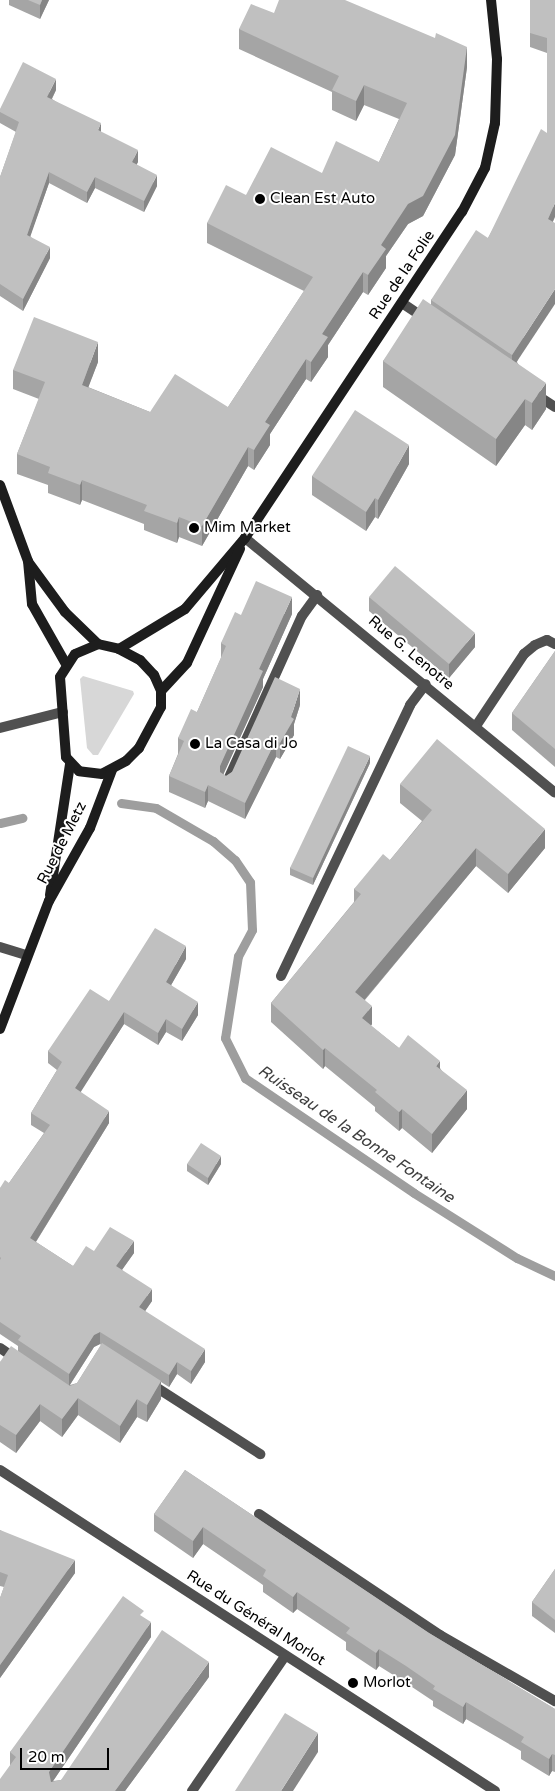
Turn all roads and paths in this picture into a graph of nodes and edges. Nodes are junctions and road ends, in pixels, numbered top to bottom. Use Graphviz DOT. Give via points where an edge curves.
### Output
graph roads {
  1 [pos="491,0"];
  2 [pos="402,303"];
  3 [pos="434,325"];
  4 [pos="523,385"];
  5 [pos="555,407"];
  6 [pos="1,492"];
  7 [pos="245,538"];
  8 [pos="28,561"];
  9 [pos="317,595"];
  10 [pos="98,644"];
  11 [pos="555,644"];
  12 [pos="119,649"];
  13 [pos="66,664"];
  14 [pos="426,684"];
  15 [pos="161,691"];
  16 [pos="63,712"];
  17 [pos="476,726"];
  18 [pos="0,728"];
  19 [pos="70,764"];
  20 [pos="112,770"];
  21 [pos="226,785"];
  22 [pos="555,793"];
  23 [pos="49,901"];
  24 [pos="0,947"];
  25 [pos="27,955"];
  26 [pos="281,976"];
  27 [pos="0,1029"];
  28 [pos="0,1348"];
  29 [pos="31,1369"];
  30 [pos="142,1378"];
  31 [pos="260,1454"];
  32 [pos="0,1470"];
  33 [pos="259,1514"];
  34 [pos="285,1656"];
  35 [pos="555,1701"];
  36 [pos="192,1791"];
  37 [pos="495,1791"];
  1 -- 2 [label="street, Rue de la Folie" via="497,59 492,147 462,212"];
  2 -- 3 [label="street"];
  2 -- 7 [label="street, Rue de la Folie"];
  4 -- 5 [label="street"];
  6 -- 8 [label="street"];
  7 -- 9 [label="street, Rue G. Lenotre"];
  7 -- 12 [label="street, Rue de la Folie" via="185,609"];
  7 -- 15 [label="street, Rue de la Folie" via="187,663"];
  8 -- 10 [label="street" via="65,612"];
  8 -- 13 [label="street" via="32,604"];
  9 -- 14 [label="street, Rue G. Lenotre"];
  9 -- 21 [label="street" via="302,616"];
  10 -- 12 [label="street"];
  10 -- 13 [label="street" via="80,650"];
  11 -- 17 [label="street" via="547,640 524,654"];
  12 -- 15 [label="street" via="140,660 154,675"];
  13 -- 16 [label="street" via="60,677"];
  14 -- 17 [label="street, Rue G. Lenotre"];
  14 -- 26 [label="street" via="410,705"];
  15 -- 20 [label="street" via="161,707 148,735 126,761"];
  16 -- 18 [label="street"];
  16 -- 19 [label="street" via="66,757"];
  17 -- 22 [label="street, Rue G. Lenotre"];
  19 -- 20 [label="street" via="91,772"];
  19 -- 23 [label="street, Rue de Metz"];
  20 -- 23 [label="street, Rue de Metz" via="90,828"];
  23 -- 25 [label="street, Rue de Metz"];
  24 -- 25 [label="street"];
  25 -- 27 [label="street, Rue de Metz"];
  28 -- 29 [label="street"];
  30 -- 31 [label="street"];
  32 -- 34 [label="street, Rue du Général Morlot"];
  33 -- 35 [label="street" via="440,1635"];
  34 -- 36 [label="street"];
  34 -- 37 [label="street, Rue du Général Morlot"];
}
